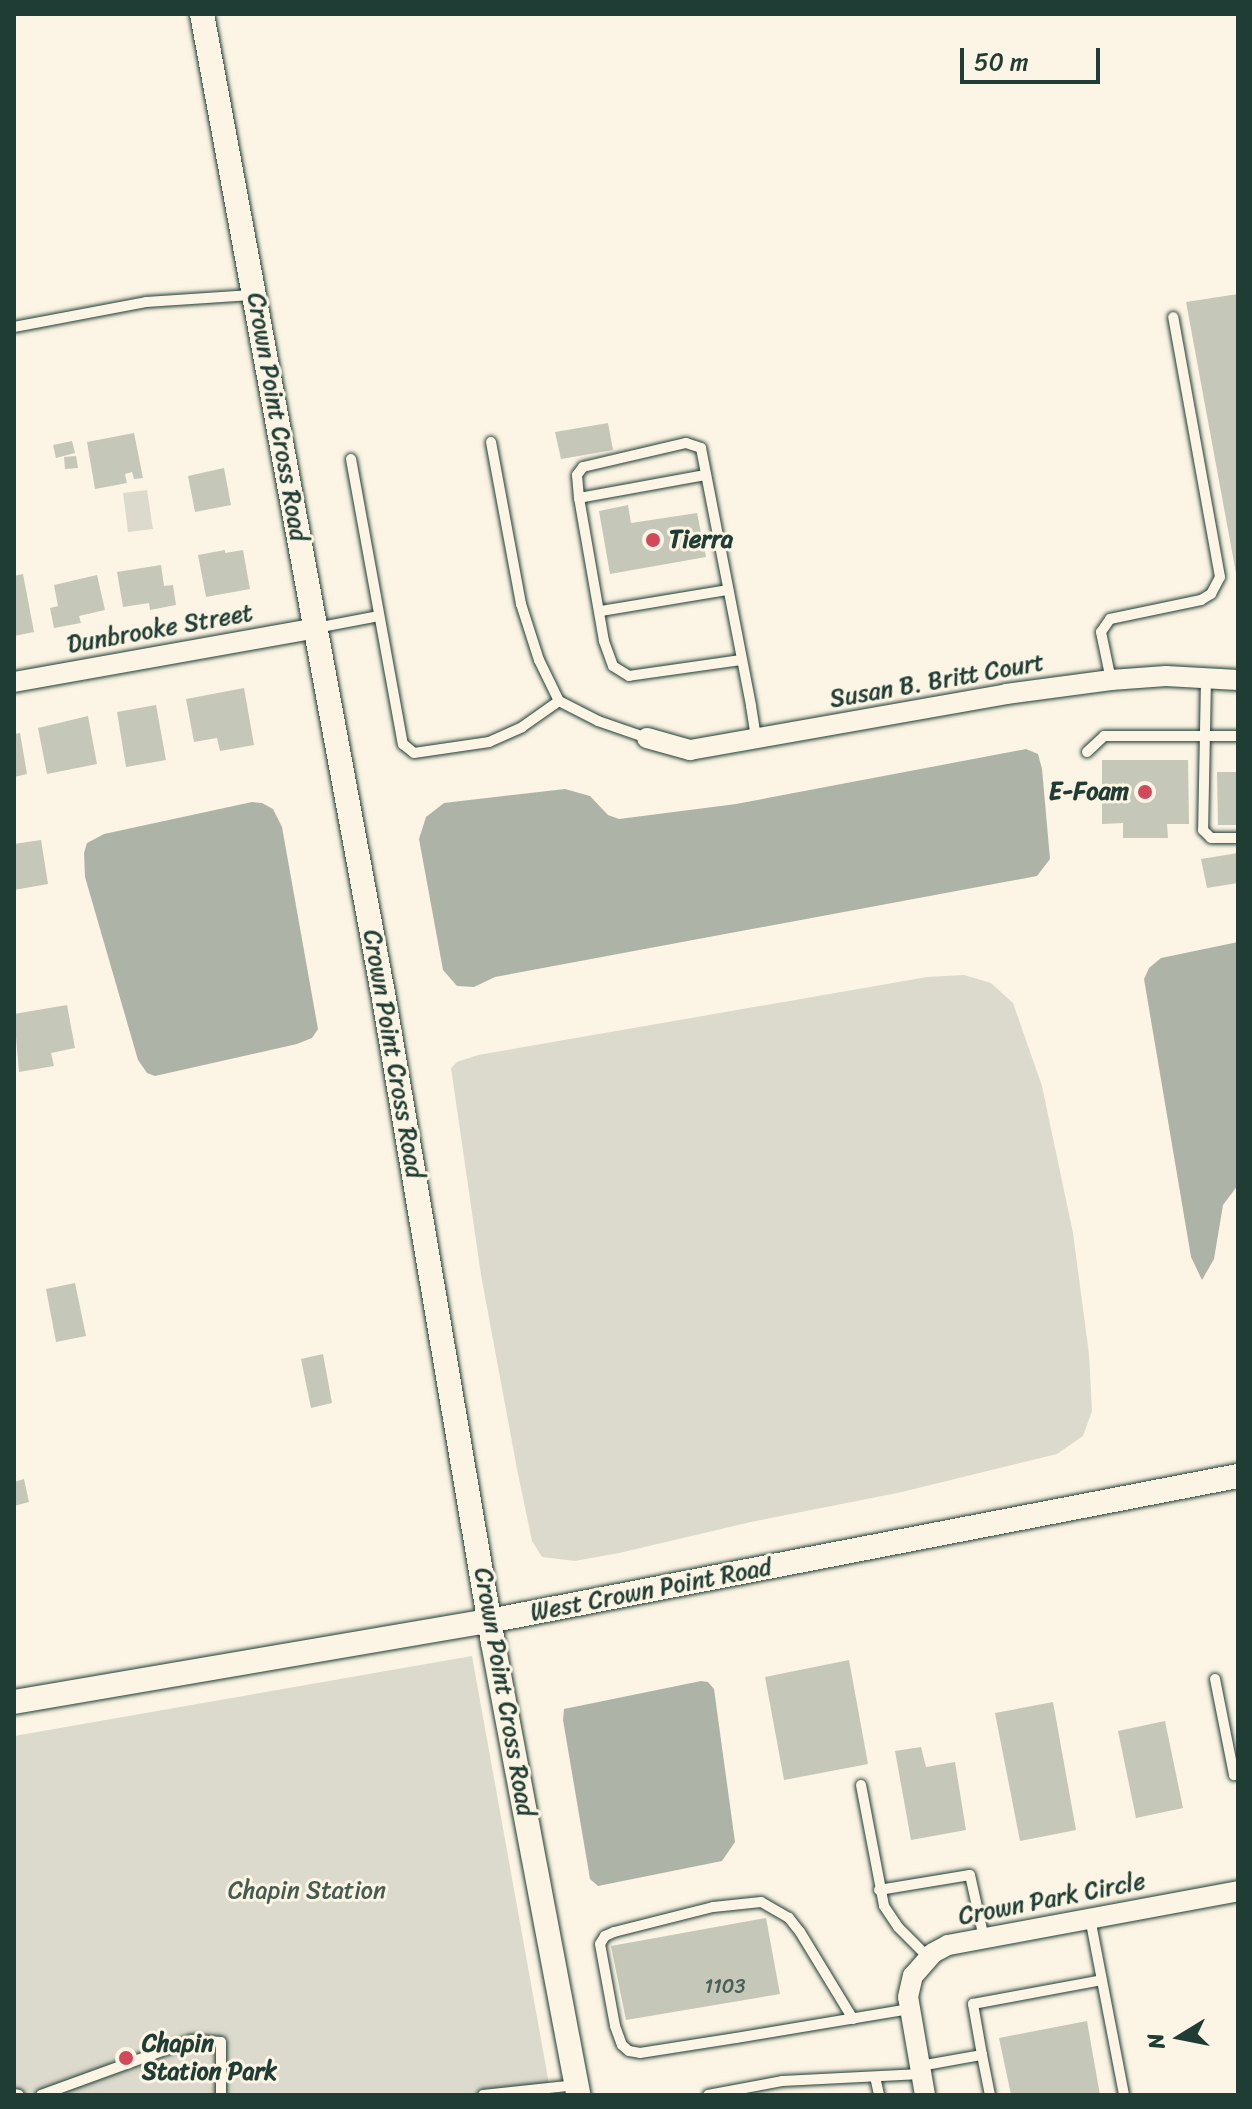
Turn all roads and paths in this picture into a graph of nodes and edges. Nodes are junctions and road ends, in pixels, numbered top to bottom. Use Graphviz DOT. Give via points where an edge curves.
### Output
graph roads {
  1 [pos="202,14"];
  2 [pos="254,295"];
  3 [pos="1173,317"];
  4 [pos="14,327"];
  5 [pos="491,442"];
  6 [pos="351,459"];
  7 [pos="706,475"];
  8 [pos="579,498"];
  9 [pos="728,590"];
  10 [pos="601,611"];
  11 [pos="379,616"];
  12 [pos="316,628"];
  13 [pos="741,660"];
  14 [pos="1206,679"];
  15 [pos="1111,680"];
  16 [pos="1238,680"];
  17 [pos="14,682"];
  18 [pos="559,701"];
  19 [pos="1203,736"];
  20 [pos="1238,736"];
  21 [pos="647,738"];
  22 [pos="756,738"];
  23 [pos="1087,752"];
  24 [pos="1238,838"];
  25 [pos="1238,1476"];
  26 [pos="489,1621"];
  27 [pos="1215,1679"];
  28 [pos="14,1702"];
  29 [pos="1238,1774"];
  30 [pos="861,1785"];
  31 [pos="879,1890"];
  32 [pos="1238,1891"];
  33 [pos="1090,1918"];
  34 [pos="984,1938"];
  35 [pos="928,1957"];
  36 [pos="1102,1980"];
  37 [pos="910,2009"];
  38 [pos="853,2019"];
  39 [pos="982,2055"];
  40 [pos="921,2070"];
  41 [pos="875,2077"];
  42 [pos="548,2088"];
  43 [pos="578,2090"];
  44 [pos="41,2095"];
  45 [pos="221,2095"];
  46 [pos="483,2095"];
  47 [pos="533,2095"];
  48 [pos="708,2095"];
  49 [pos="879,2095"];
  50 [pos="925,2095"];
  51 [pos="990,2095"];
  52 [pos="1124,2095"];
  1 -- 2 [label="street, Crown Point Cross Road"];
  2 -- 4 [label="lane" via="146,302"];
  2 -- 12 [label="street, Crown Point Cross Road"];
  3 -- 15 [label="lane" via="1220,577 1201,600 1110,619 1101,632"];
  5 -- 18 [label="lane" via="521,604"];
  6 -- 11 [label="lane"];
  7 -- 8 [label="lane"];
  7 -- 8 [label="lane" via="701,448 686,443 583,467 577,475"];
  7 -- 9 [label="lane"];
  8 -- 10 [label="lane"];
  9 -- 10 [label="lane"];
  9 -- 13 [label="lane"];
  10 -- 13 [label="lane" via="613,666 629,676"];
  11 -- 12 [label="lane"];
  11 -- 18 [label="lane" via="403,744 414,753 489,742"];
  12 -- 17 [label="street, Dunbrooke Street"];
  12 -- 26 [label="street, Crown Point Cross Road"];
  13 -- 22 [label="lane"];
  14 -- 15 [label="street, Susan B. Britt Court"];
  14 -- 16 [label="street, Susan B. Britt Court"];
  14 -- 19 [label="lane"];
  15 -- 22 [label="street, Susan B. Britt Court"];
  18 -- 21 [label="lane"];
  19 -- 20 [label="lane"];
  19 -- 23 [label="lane" via="1104,736"];
  19 -- 24 [label="lane" via="1203,830 1211,838"];
  21 -- 22 [label="street, Susan B. Britt Court" via="690,750"];
  25 -- 26 [label="street, West Crown Point Road"];
  26 -- 28 [label="street, West Crown Point Road"];
  26 -- 43 [label="street, Crown Point Cross Road"];
  27 -- 29 [label="lane" via="1234,1775"];
  30 -- 31 [label="lane"];
  31 -- 34 [label="lane" via="970,1875"];
  31 -- 35 [label="lane" via="898,1927"];
  32 -- 33 [label="street, Crown Park Circle"];
  33 -- 34 [label="street, Crown Park Circle"];
  33 -- 36 [label="lane"];
  34 -- 35 [label="street, Crown Park Circle" via="948,1945"];
  35 -- 37 [label="street" via="913,1976"];
  36 -- 39 [label="lane" via="973,2004"];
  36 -- 52 [label="lane"];
  37 -- 38 [label="lane"];
  37 -- 40 [label="street"];
  38 -- 38 [label="lane" via="629,2051 615,2026 600,1944 614,1932 713,1907 761,1902 789,1918"];
  39 -- 40 [label="lane"];
  39 -- 51 [label="lane"];
  40 -- 41 [label="lane"];
  40 -- 50 [label="street"];
  41 -- 48 [label="lane" via="782,2081"];
  41 -- 49 [label="lane"];
  42 -- 43 [label="lane"];
  42 -- 46 [label="lane"];
  42 -- 47 [label="lane"];
  44 -- 45 [label="lane" via="192,2040 221,2042"];
}
